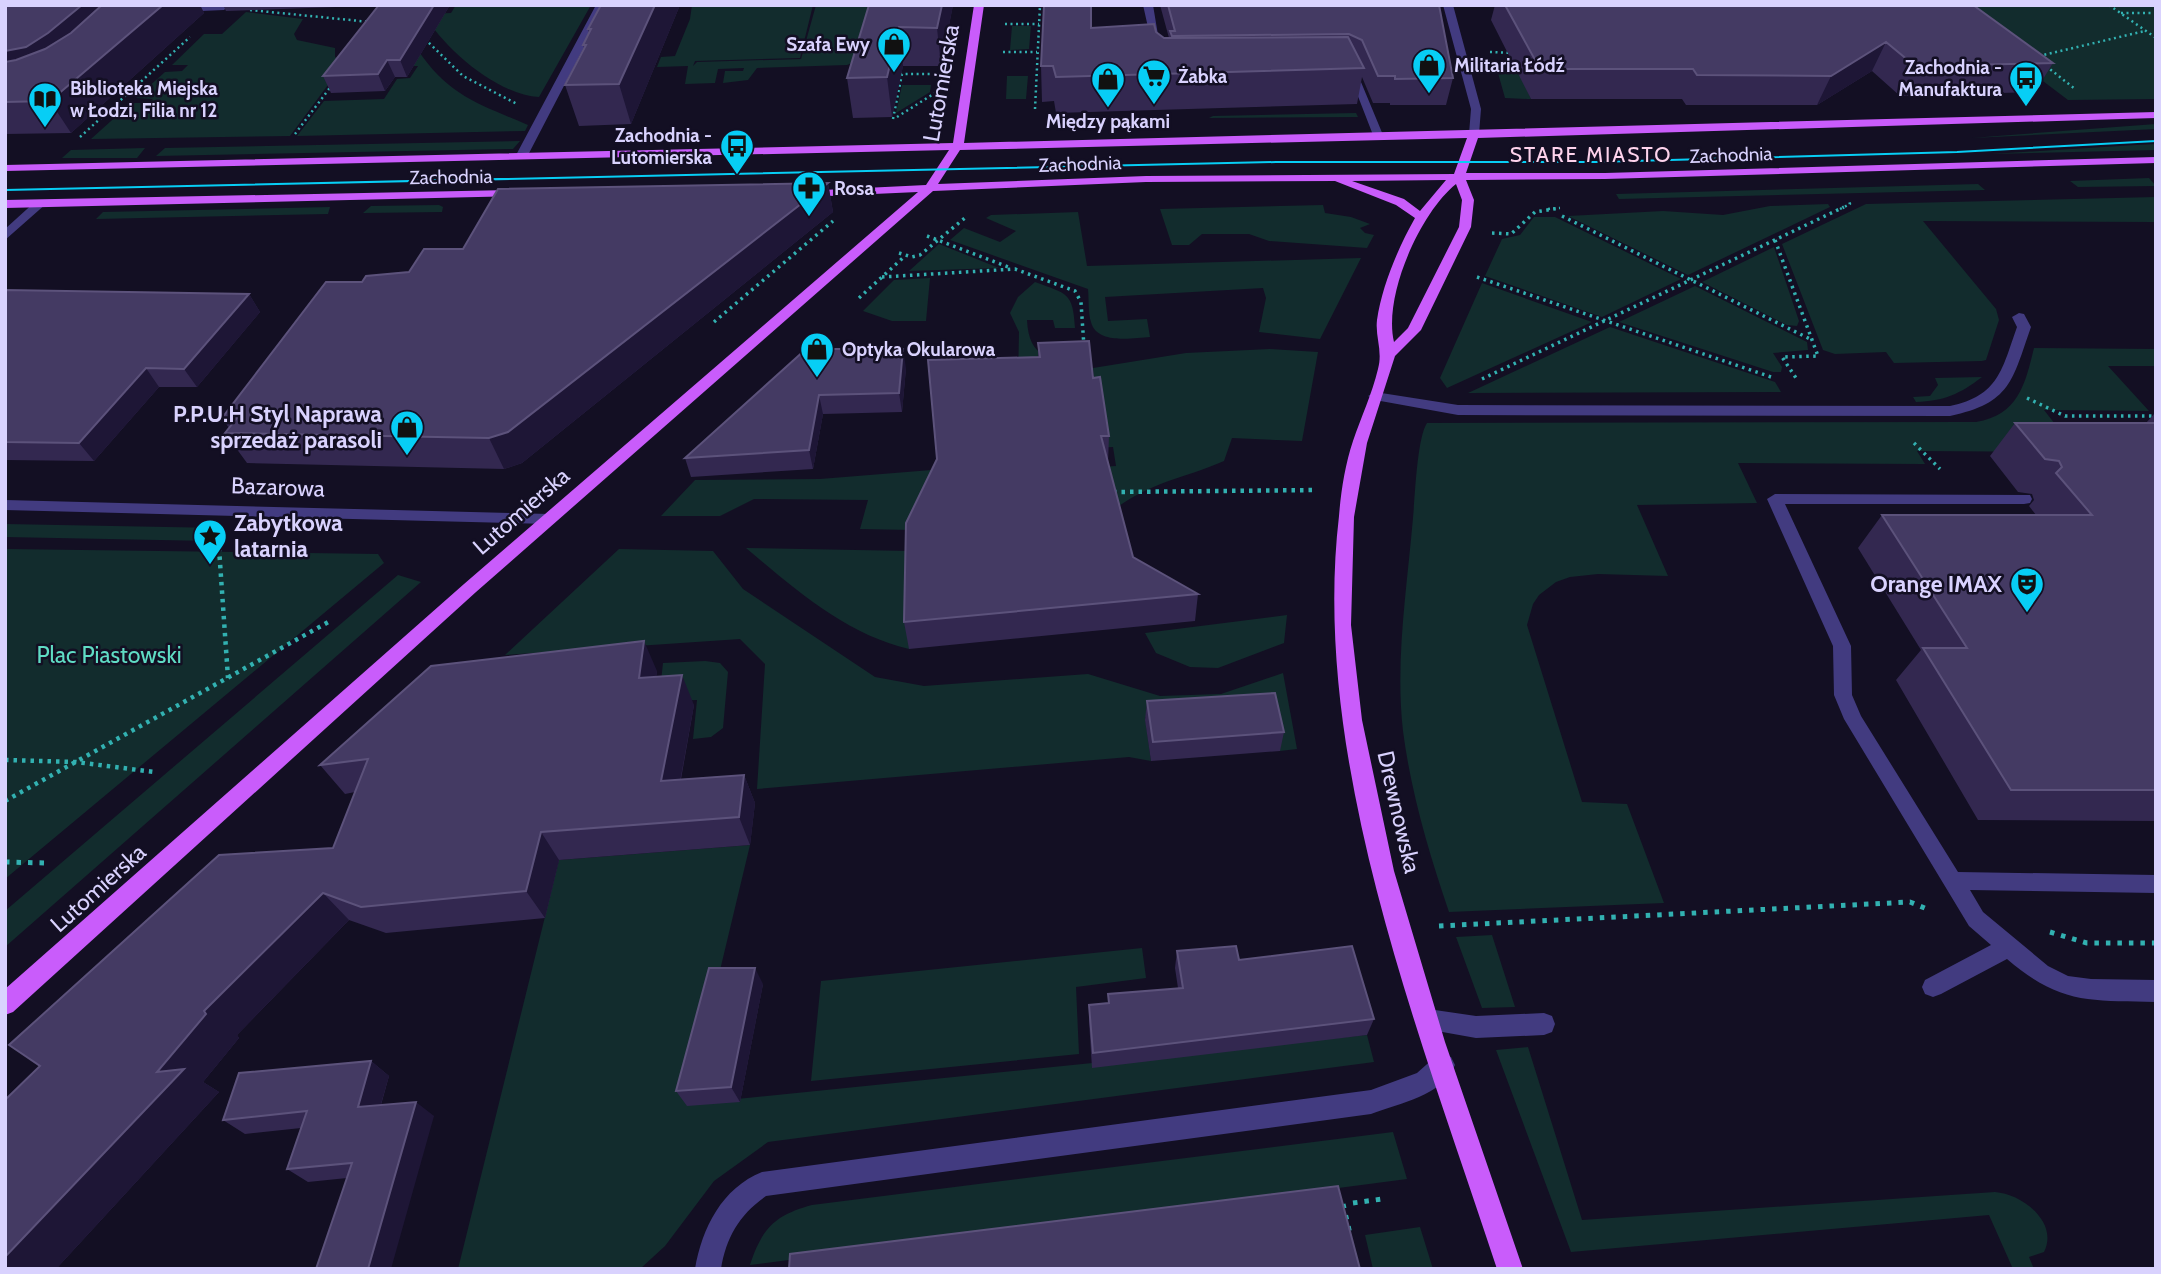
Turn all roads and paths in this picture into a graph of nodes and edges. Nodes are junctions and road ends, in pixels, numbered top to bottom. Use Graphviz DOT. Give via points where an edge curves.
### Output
graph roads {
  1 [pos="601,5"];
  2 [pos="979,5"];
  3 [pos="1041,5"];
  4 [pos="1148,5"];
  5 [pos="1448,5"];
  6 [pos="2109,5"];
  7 [pos="221,8"];
  8 [pos="170,9"];
  9 [pos="2120,13"];
  10 [pos="2156,13"];
  11 [pos="375,23"];
  12 [pos="1005,24"];
  13 [pos="1039,24"];
  14 [pos="2145,31"];
  15 [pos="420,37"];
  16 [pos="2156,38"];
  17 [pos="1002,52"];
  18 [pos="1037,52"];
  19 [pos="1483,52"];
  20 [pos="1518,53"];
  21 [pos="1158,54"];
  22 [pos="1337,64"];
  23 [pos="2048,67"];
  24 [pos="2036,68"];
  25 [pos="1489,72"];
  26 [pos="1527,72"];
  27 [pos="939,74"];
  28 [pos="333,83"];
  29 [pos="935,93"];
  30 [pos="2079,93"];
  31 [pos="1035,109"];
  32 [pos="2156,114"];
  33 [pos="542,117"];
  34 [pos="1474,134"];
  35 [pos="1378,135"];
  36 [pos="292,138"];
  37 [pos="76,141"];
  38 [pos="958,144"];
  39 [pos="521,158"];
  40 [pos="2156,160"];
  41 [pos="5,168"];
  42 [pos="1328,176"];
  43 [pos="1459,176"];
  44 [pos="930,188"];
  45 [pos="789,194"];
  46 [pos="529,195"];
  47 [pos="1849,201"];
  48 [pos="41,203"];
  49 [pos="5,204"];
  50 [pos="968,216"];
  51 [pos="1562,216"];
  52 [pos="1421,217"];
  53 [pos="823,232"];
  54 [pos="5,236"];
  55 [pos="927,236"];
  56 [pos="937,240"];
  57 [pos="1774,240"];
  58 [pos="897,253"];
  59 [pos="906,256"];
  60 [pos="1015,269"];
  61 [pos="882,277"];
  62 [pos="1477,277"];
  63 [pos="1691,281"];
  64 [pos="859,298"];
  65 [pos="2019,317"];
  66 [pos="714,322"];
  67 [pos="1605,322"];
  68 [pos="1812,341"];
  69 [pos="1084,350"];
  70 [pos="1389,354"];
  71 [pos="1473,383"];
  72 [pos="2021,394"];
  73 [pos="1375,396"];
  74 [pos="1873,413"];
  75 [pos="2074,416"];
  76 [pos="2156,416"];
  77 [pos="2080,424"];
  78 [pos="1109,492"];
  79 [pos="1350,492"];
  80 [pos="1964,498"];
  81 [pos="2024,499"];
  82 [pos="5,505"];
  83 [pos="550,519"];
  84 [pos="219,548"];
  85 [pos="332,620"];
  86 [pos="228,678"];
  87 [pos="5,760"];
  88 [pos="76,762"];
  89 [pos="154,772"];
  90 [pos="5,802"];
  91 [pos="5,862"];
  92 [pos="45,863"];
  93 [pos="1952,881"];
  94 [pos="2156,884"];
  95 [pos="1976,919"];
  96 [pos="1439,926"];
  97 [pos="2041,928"];
  98 [pos="2156,943"];
  99 [pos="2009,947"];
  100 [pos="1933,987"];
  101 [pos="2156,991"];
  102 [pos="5,1004"];
  103 [pos="1428,1020"];
  104 [pos="1544,1024"];
  105 [pos="1443,1065"];
  106 [pos="1382,1199"];
  107 [pos="1353,1203"];
  108 [pos="1343,1204"];
  109 [pos="1353,1243"];
  110 [pos="708,1269"];
  111 [pos="1510,1269"];
  1 -- 33 [label="street"];
  2 -- 38 [label="main road, Lutomierska"];
  3 -- 13 [label="path"];
  4 -- 21 [label="street"];
  5 -- 34 [label="street" via="1476,109"];
  6 -- 9 [label="path"];
  7 -- 8 [label="street"];
  7 -- 11 [label="path"];
  7 -- 37 [label="path"];
  9 -- 10 [label="path"];
  9 -- 14 [label="path"];
  12 -- 13 [label="path"];
  13 -- 18 [label="path"];
  14 -- 16 [label="path"];
  14 -- 23 [label="path" via="2035,57"];
  15 -- 33 [label="path" via="430,41 463,76"];
  17 -- 18 [label="path"];
  18 -- 31 [label="path"];
  19 -- 20 [label="path"];
  22 -- 35 [label="street" via="1351,69"];
  23 -- 24 [label="path"];
  23 -- 30 [label="path"];
  25 -- 26 [label="path"];
  27 -- 29 [label="path" via="902,74 893,120"];
  28 -- 36 [label="path"];
  32 -- 34 [label="main road, Zachodnia"];
  33 -- 39 [label="street"];
  34 -- 35 [label="main road, Zachodnia"];
  34 -- 43 [label="main road"];
  35 -- 38 [label="main road, Zachodnia"];
  38 -- 39 [label="main road, Zachodnia"];
  38 -- 44 [label="main road, Lutomierska"];
  39 -- 41 [label="main road, Zachodnia"];
  40 -- 43 [label="main road, Zachodnia"];
  42 -- 43 [label="main road, Zachodnia"];
  42 -- 44 [label="main road, Zachodnia"];
  42 -- 52 [label="main road" via="1400,202"];
  43 -- 52 [label="main road, Drewnowska" via="1434,196"];
  43 -- 70 [label="main road, Drewnowska" via="1468,200 1465,227 1414,330"];
  44 -- 45 [label="main road, Zachodnia"];
  44 -- 83 [label="main road, Lutomierska"];
  46 -- 48 [label="main road, Zachodnia"];
  47 -- 57 [label="path"];
  48 -- 49 [label="main road, Zachodnia"];
  48 -- 54 [label="street"];
  50 -- 56 [label="path"];
  51 -- 63 [label="path"];
  52 -- 70 [label="main road, Drewnowska" via="1384,323"];
  53 -- 66 [label="path"];
  55 -- 56 [label="path"];
  56 -- 59 [label="path" via="920,255"];
  56 -- 60 [label="path"];
  57 -- 63 [label="path"];
  57 -- 68 [label="path"];
  58 -- 59 [label="path"];
  59 -- 61 [label="path"];
  60 -- 61 [label="path"];
  60 -- 69 [label="path" via="1075,291 1081,302"];
  61 -- 64 [label="path"];
  62 -- 67 [label="path"];
  63 -- 67 [label="path"];
  63 -- 68 [label="path"];
  65 -- 74 [label="street" via="2024,327 2004,381 1985,402 1950,411"];
  67 -- 68 [label="path" via="1799,386 1782,357 1818,356"];
  67 -- 71 [label="path"];
  70 -- 73 [label="main road, Drewnowska"];
  72 -- 75 [label="path" via="2049,410"];
  73 -- 74 [label="street" via="1458,410"];
  73 -- 79 [label="main road, Drewnowska"];
  74 -- 80 [label="path" via="1925,451"];
  75 -- 76 [label="path"];
  75 -- 77 [label="path"];
  78 -- 79 [label="path"];
  79 -- 103 [label="main road, Drewnowska" via="1342,585 1351,722 1400,937"];
  80 -- 81 [label="street"];
  80 -- 93 [label="street" via="1776,499 1839,638 1843,695 1853,719"];
  82 -- 83 [label="street, Bazarowa"];
  83 -- 102 [label="main road, Lutomierska"];
  84 -- 86 [label="path"];
  85 -- 86 [label="path"];
  86 -- 88 [label="path"];
  87 -- 88 [label="path"];
  88 -- 89 [label="path"];
  88 -- 90 [label="path"];
  91 -- 92 [label="path"];
  93 -- 94 [label="street"];
  93 -- 95 [label="street"];
  95 -- 96 [label="path" via="1945,919 1910,902"];
  95 -- 99 [label="street"];
  97 -- 98 [label="path" via="2087,943"];
  99 -- 100 [label="street"];
  99 -- 101 [label="street" via="2040,973 2066,986"];
  103 -- 104 [label="street" via="1476,1027"];
  103 -- 105 [label="main road, Drewnowska"];
  105 -- 110 [label="street" via="1425,1082 1371,1102 762,1184 742,1196 725,1217 710,1251"];
  105 -- 111 [label="main road, Drewnowska"];
  106 -- 107 [label="path"];
  108 -- 109 [label="path"];
}
